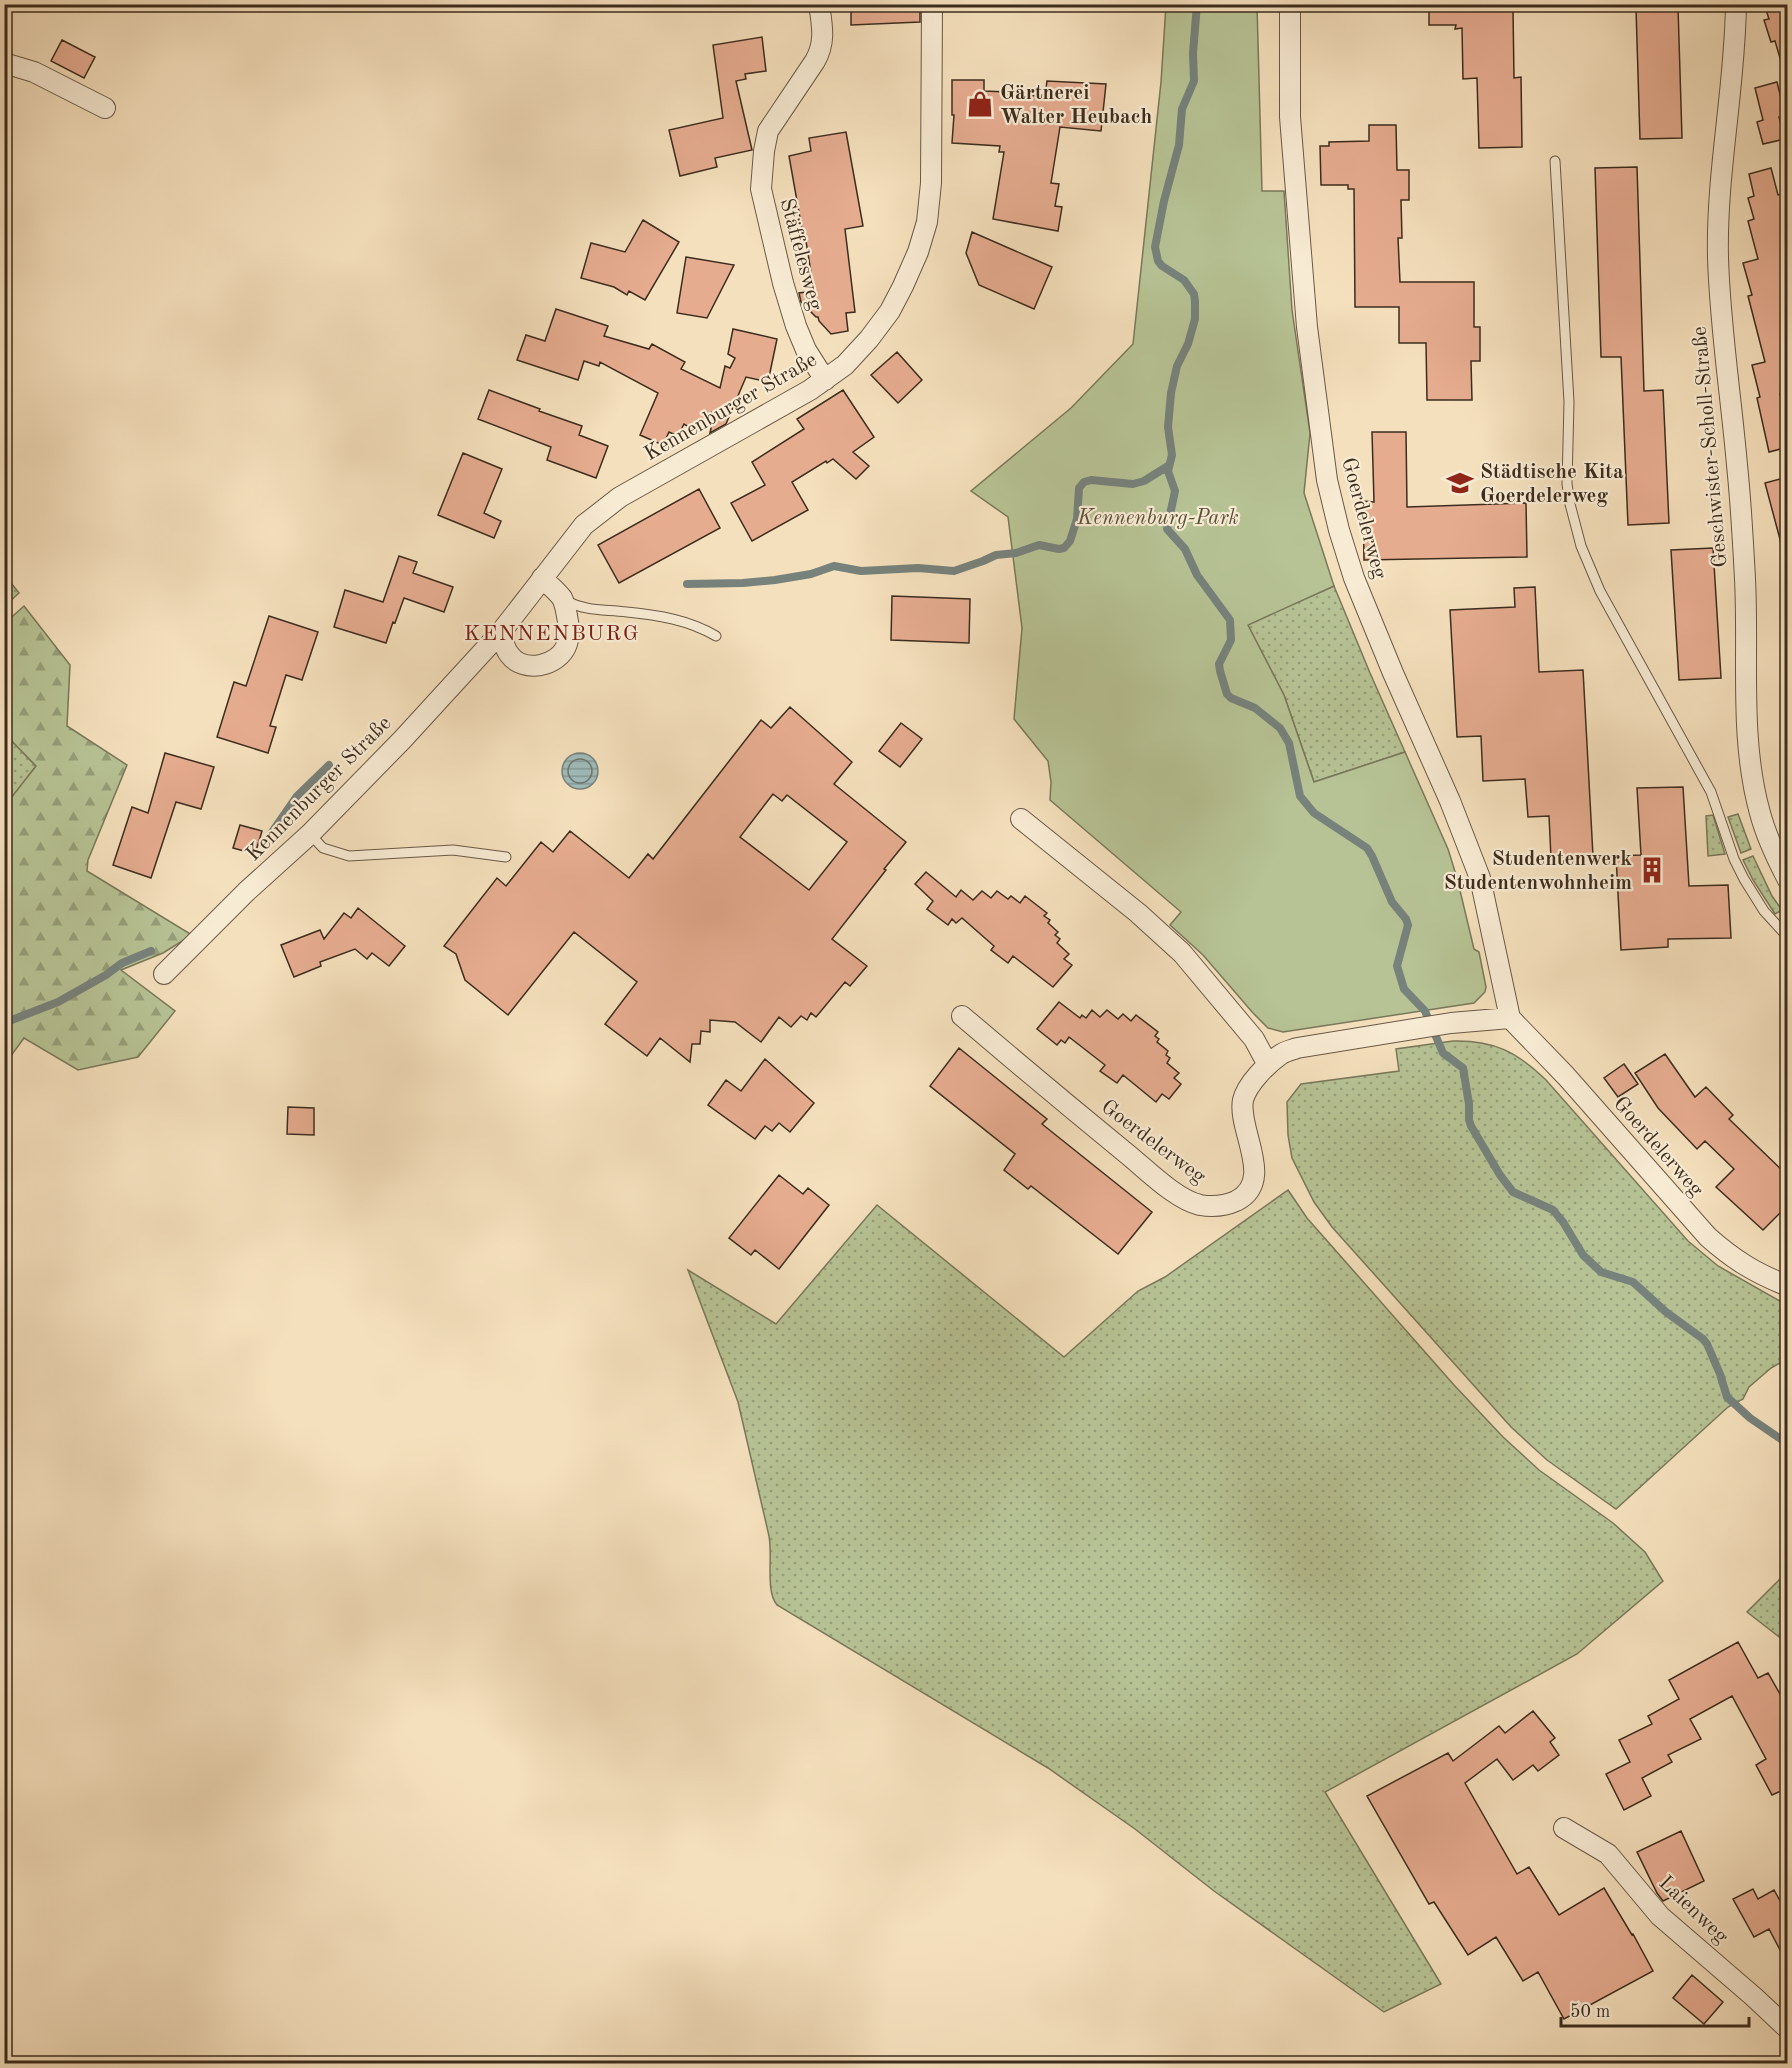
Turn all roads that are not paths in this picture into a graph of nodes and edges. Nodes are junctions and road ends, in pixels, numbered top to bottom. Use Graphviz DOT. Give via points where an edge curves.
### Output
graph roads {
  1 [pos="819,4"];
  2 [pos="932,4"];
  3 [pos="1290,4"];
  4 [pos="1736,4"];
  5 [pos="4,63"];
  6 [pos="105,108"];
  7 [pos="1555,161"];
  8 [pos="825,380"];
  9 [pos="542,578"];
  10 [pos="562,598"];
  11 [pos="501,632"];
  12 [pos="716,636"];
  13 [pos="1021,819"];
  14 [pos="309,834"];
  15 [pos="506,857"];
  16 [pos="1788,880"];
  17 [pos="1788,932"];
  18 [pos="165,975"];
  19 [pos="962,1016"];
  20 [pos="1510,1018"];
  21 [pos="1268,1065"];
  22 [pos="1788,1286"];
  23 [pos="1564,1828"];
  24 [pos="1788,2030"];
  1 -- 8 [label="street, Stäffelesweg" via="821,49 768,131 761,189 796,326"];
  2 -- 8 [label="street, Kennenburger Straße" via="931,183 923,237 903,286 879,326 856,354"];
  3 -- 20 [label="street, Goerdelerweg" via="1290,117 1297,210 1308,337 1327,480 1354,578 1480,878"];
  4 -- 16 [label="street, Geschwister-Scholl-Straße" via="1720,196 1720,306 1743,531 1751,772 1760,815"];
  5 -- 6 [label="street" via="34,72"];
  7 -- 17 [label="lane" via="1569,402 1567,484 1581,546 1600,591 1711,792 1734,859 1752,895 1777,927 1785,934"];
  8 -- 9 [label="street, Kennenburger Straße" via="607,506 574,536"];
  9 -- 10 [label="street"];
  9 -- 11 [label="street, Kennenburger Straße"];
  10 -- 11 [label="street" via="569,624 567,643 551,662 530,665 514,660"];
  10 -- 12 [label="lane" via="585,609 683,622"];
  11 -- 14 [label="street, Kennenburger Straße"];
  13 -- 21 [label="street" via="1182,953 1254,1039"];
  14 -- 15 [label="lane" via="323,848 349,856 453,850"];
  14 -- 18 [label="street, Kennenburger Straße"];
  19 -- 21 [label="street, Goerdelerweg" via="1156,1177 1200,1205 1228,1204 1249,1189 1254,1163 1244,1099"];
  20 -- 21 [label="street, Goerdelerweg" via="1451,1023 1297,1048"];
  20 -- 22 [label="street, Goerdelerweg" via="1708,1237 1758,1275"];
  23 -- 24 [label="street, Laienweg" via="1618,1863 1660,1916"];
}
